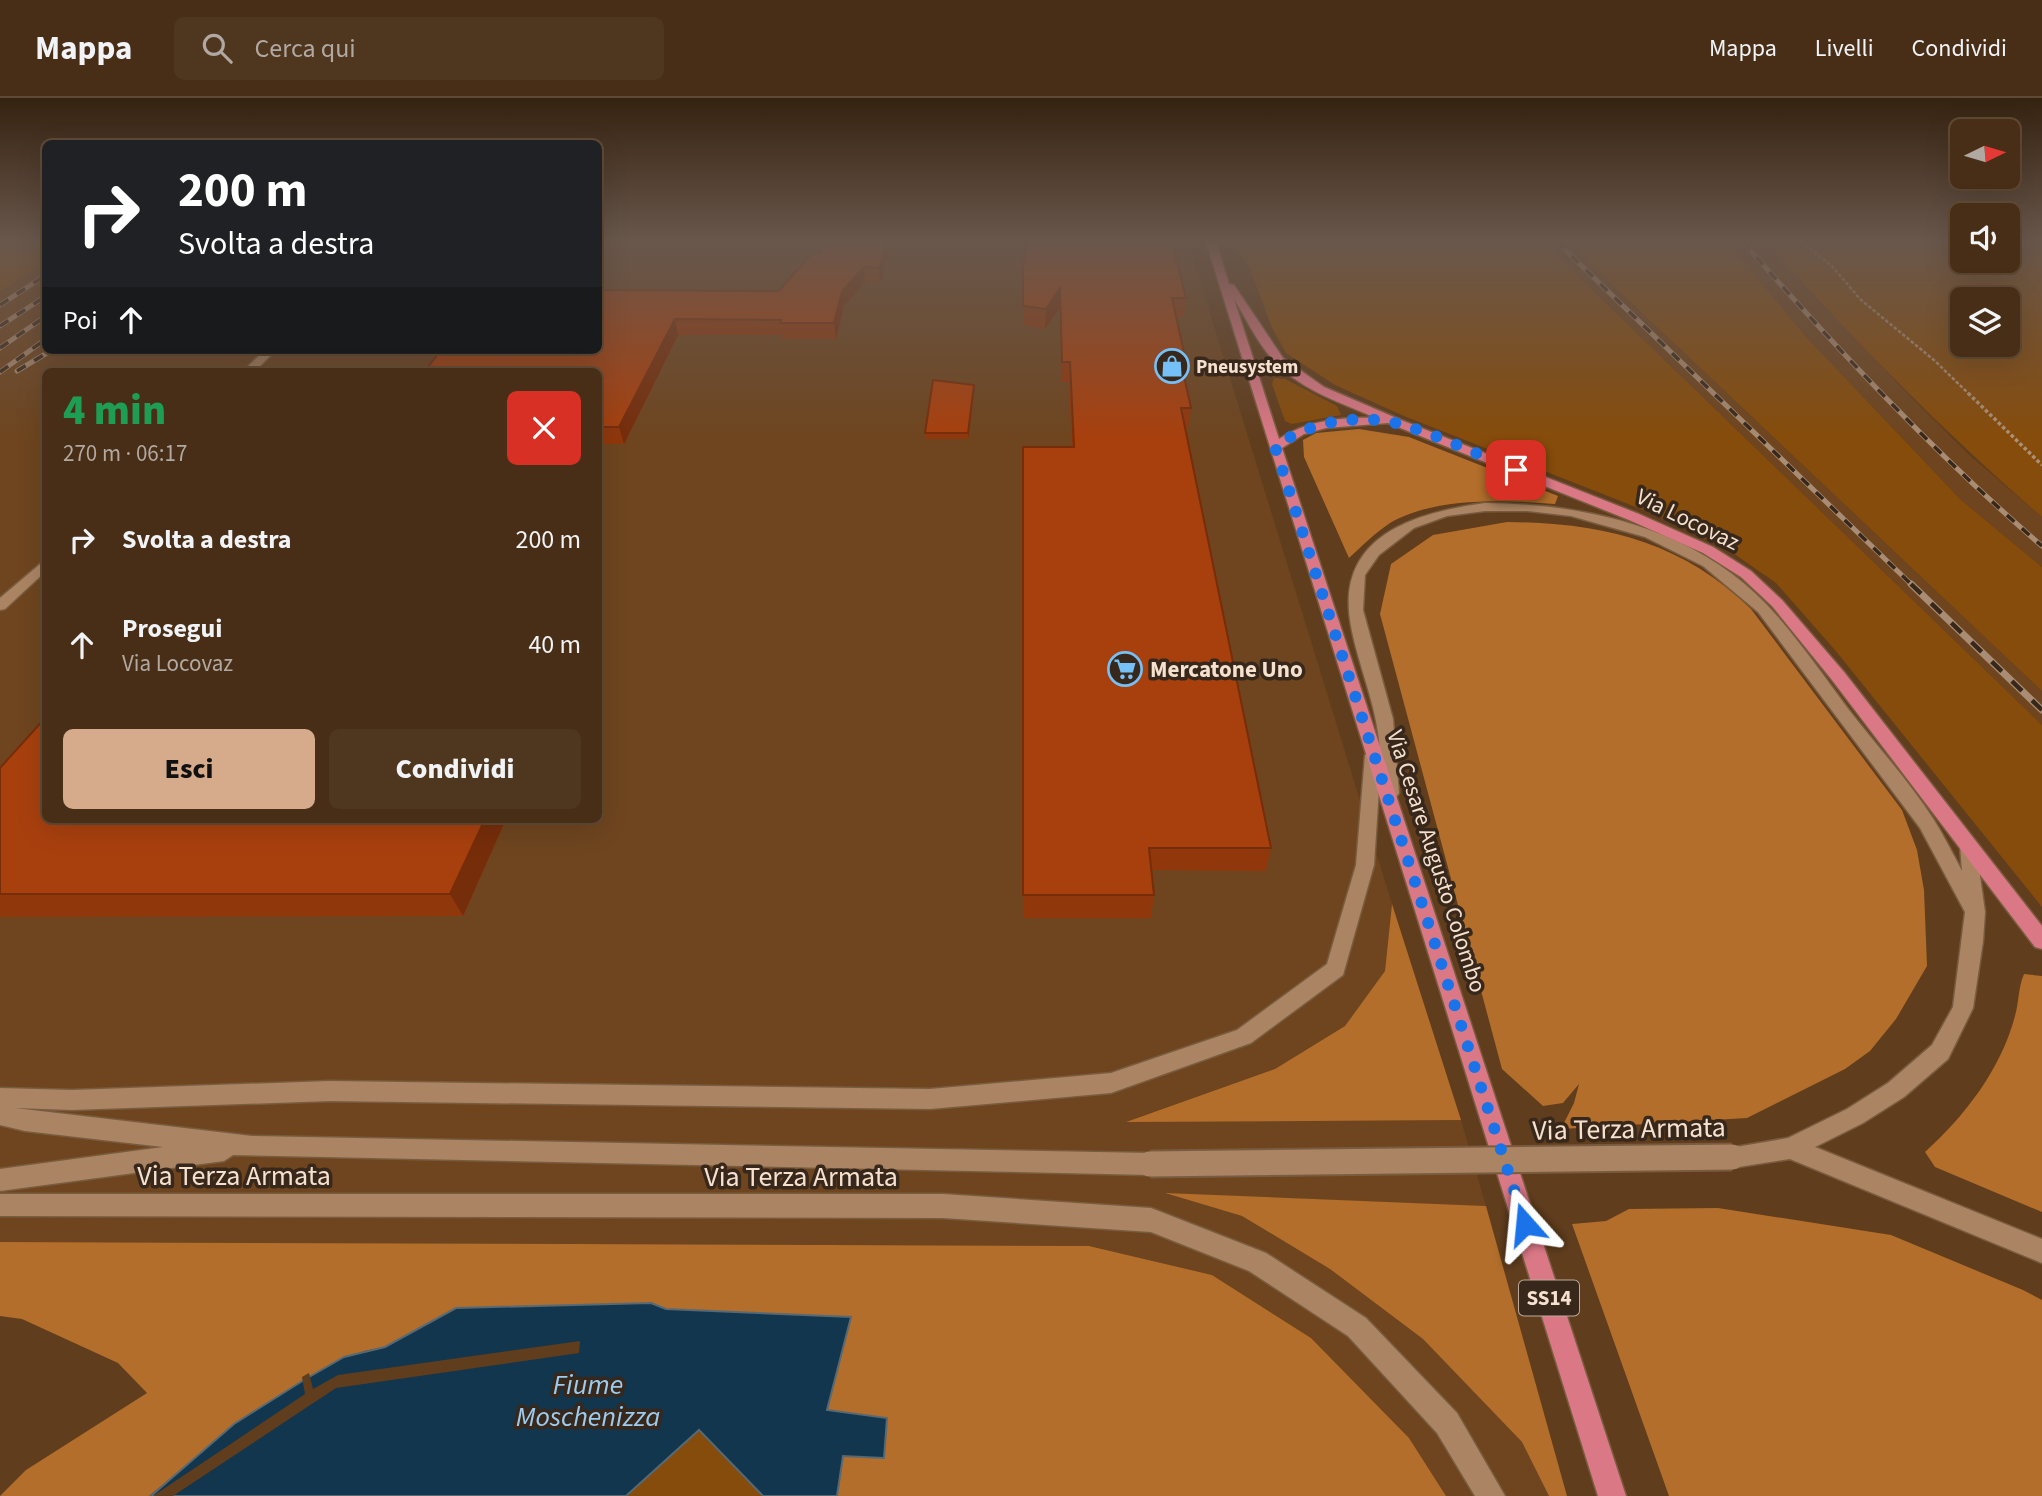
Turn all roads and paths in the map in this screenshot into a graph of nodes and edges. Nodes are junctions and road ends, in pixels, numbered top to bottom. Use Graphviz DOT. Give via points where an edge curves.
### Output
graph roads {
  1 [pos="1231,307"];
  2 [pos="1244,307"];
  3 [pos="1870,307"];
  4 [pos="267,354"];
  5 [pos="251,368"];
  6 [pos="1397,423"];
  7 [pos="1275,447"];
  8 [pos="2042,465"];
  9 [pos="42,567"];
  10 [pos="0,606"];
  11 [pos="1373,755"];
  12 [pos="1391,810"];
  13 [pos="1969,845"];
  14 [pos="1975,912"];
  15 [pos="2042,941"];
  16 [pos="0,1097"];
  17 [pos="0,1115"];
  18 [pos="252,1147"];
  19 [pos="1790,1148"];
  20 [pos="0,1180"];
  21 [pos="0,1205"];
  22 [pos="2042,1251"];
  23 [pos="1491,1496"];
  24 [pos="1612,1496"];
  1 -- 7 [label="main road, Via Cesare Augusto Colombo"];
  2 -- 6 [label="main road, Via Locovaz" via="1279,360 1298,376"];
  3 -- 8 [label="path" via="1935,361"];
  4 -- 5 [label="street"];
  6 -- 7 [label="main road" via="1314,425"];
  6 -- 13 [label="main road, Via Locovaz" via="1634,517 1708,550 1746,574 1777,603 1838,676"];
  7 -- 11 [label="main road, Via Cesare Augusto Colombo"];
  9 -- 10 [label="street"];
  11 -- 12 [label="main road, Via Cesare Augusto Colombo"];
  11 -- 16 [label="street" via="1365,865 1336,969 1244,1037 1111,1083 930,1099 330,1091 72,1100"];
  12 -- 14 [label="street, Via Locovaz" via="1385,719 1354,598 1359,573 1392,534 1424,518 1489,508 1582,515 1681,547 1746,590 1927,824"];
  12 -- 24 [label="main road, Via Cesare Augusto Colombo / SS14"];
  13 -- 14 [label="street, Via Terza Armata"];
  13 -- 15 [label="main road, Via Locovaz"];
  14 -- 19 [label="street, Via Terza Armata" via="1963,1008 1940,1052 1896,1090"];
  17 -- 18 [label="street, Via Terza Armata"];
  18 -- 19 [label="street, Via Terza Armata, bridge" via="1150,1164 1732,1157"];
  18 -- 20 [label="street, Via Terza Armata"];
  19 -- 22 [label="street"];
  21 -- 23 [label="street, Via Terza Armata" via="943,1206 1151,1220 1257,1262 1357,1327 1447,1423"];
}
